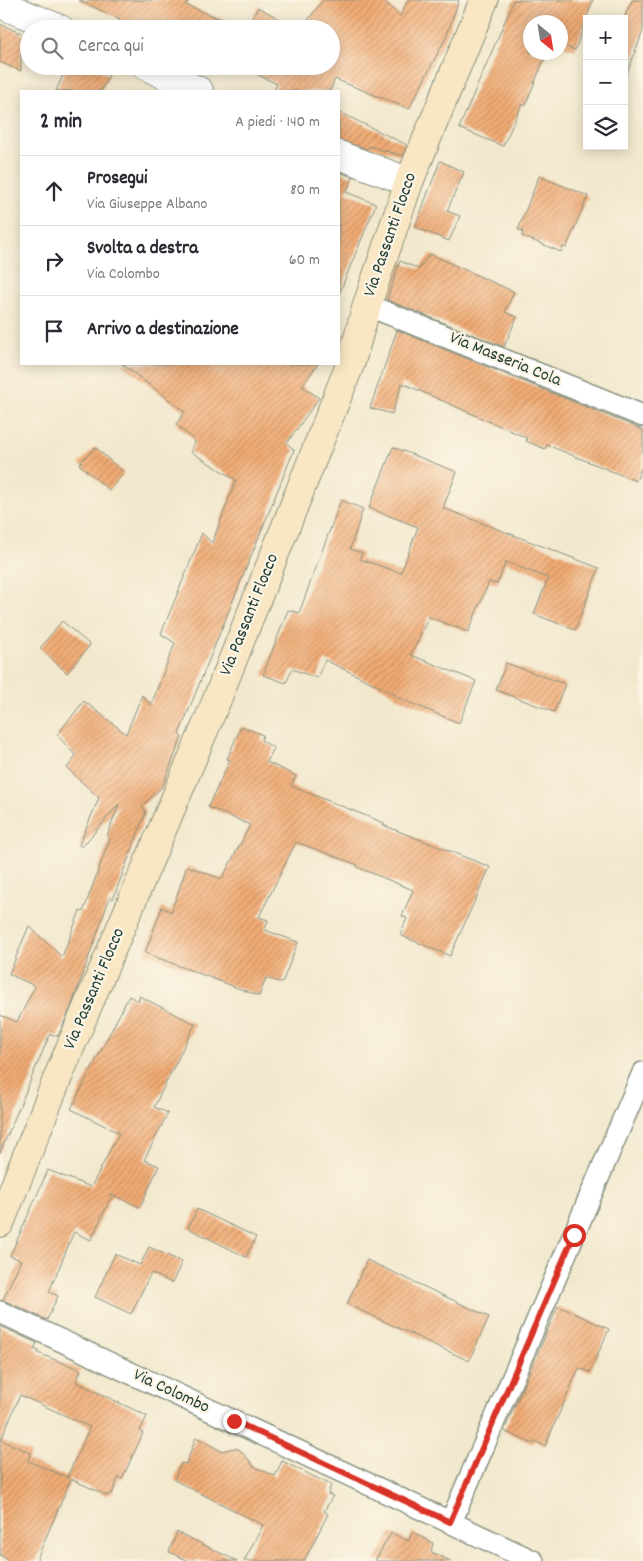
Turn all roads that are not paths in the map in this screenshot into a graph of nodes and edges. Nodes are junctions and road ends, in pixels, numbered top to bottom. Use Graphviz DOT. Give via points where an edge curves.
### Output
graph roads {
  1 [pos="484,0"];
  2 [pos="0,4"];
  3 [pos="38,20"];
  4 [pos="165,75"];
  5 [pos="197,90"];
  6 [pos="340,156"];
  7 [pos="409,182"];
  8 [pos="367,305"];
  9 [pos="643,416"];
  10 [pos="643,1073"];
  11 [pos="0,1223"];
  12 [pos="0,1312"];
  13 [pos="450,1522"];
  14 [pos="533,1561"];
  1 -- 7 [label="main road, Via Passanti Flocco"];
  2 -- 3 [label="street"];
  4 -- 5 [label="street"];
  6 -- 7 [label="street"];
  7 -- 8 [label="main road, Via Passanti Flocco"];
  8 -- 9 [label="street, Via Masseria Cola"];
  8 -- 11 [label="main road, Via Passanti Flocco" via="351,362 223,684"];
  10 -- 13 [label="street"];
  12 -- 13 [label="street, Via Colombo"];
  13 -- 14 [label="street, Via Colombo"];
}
